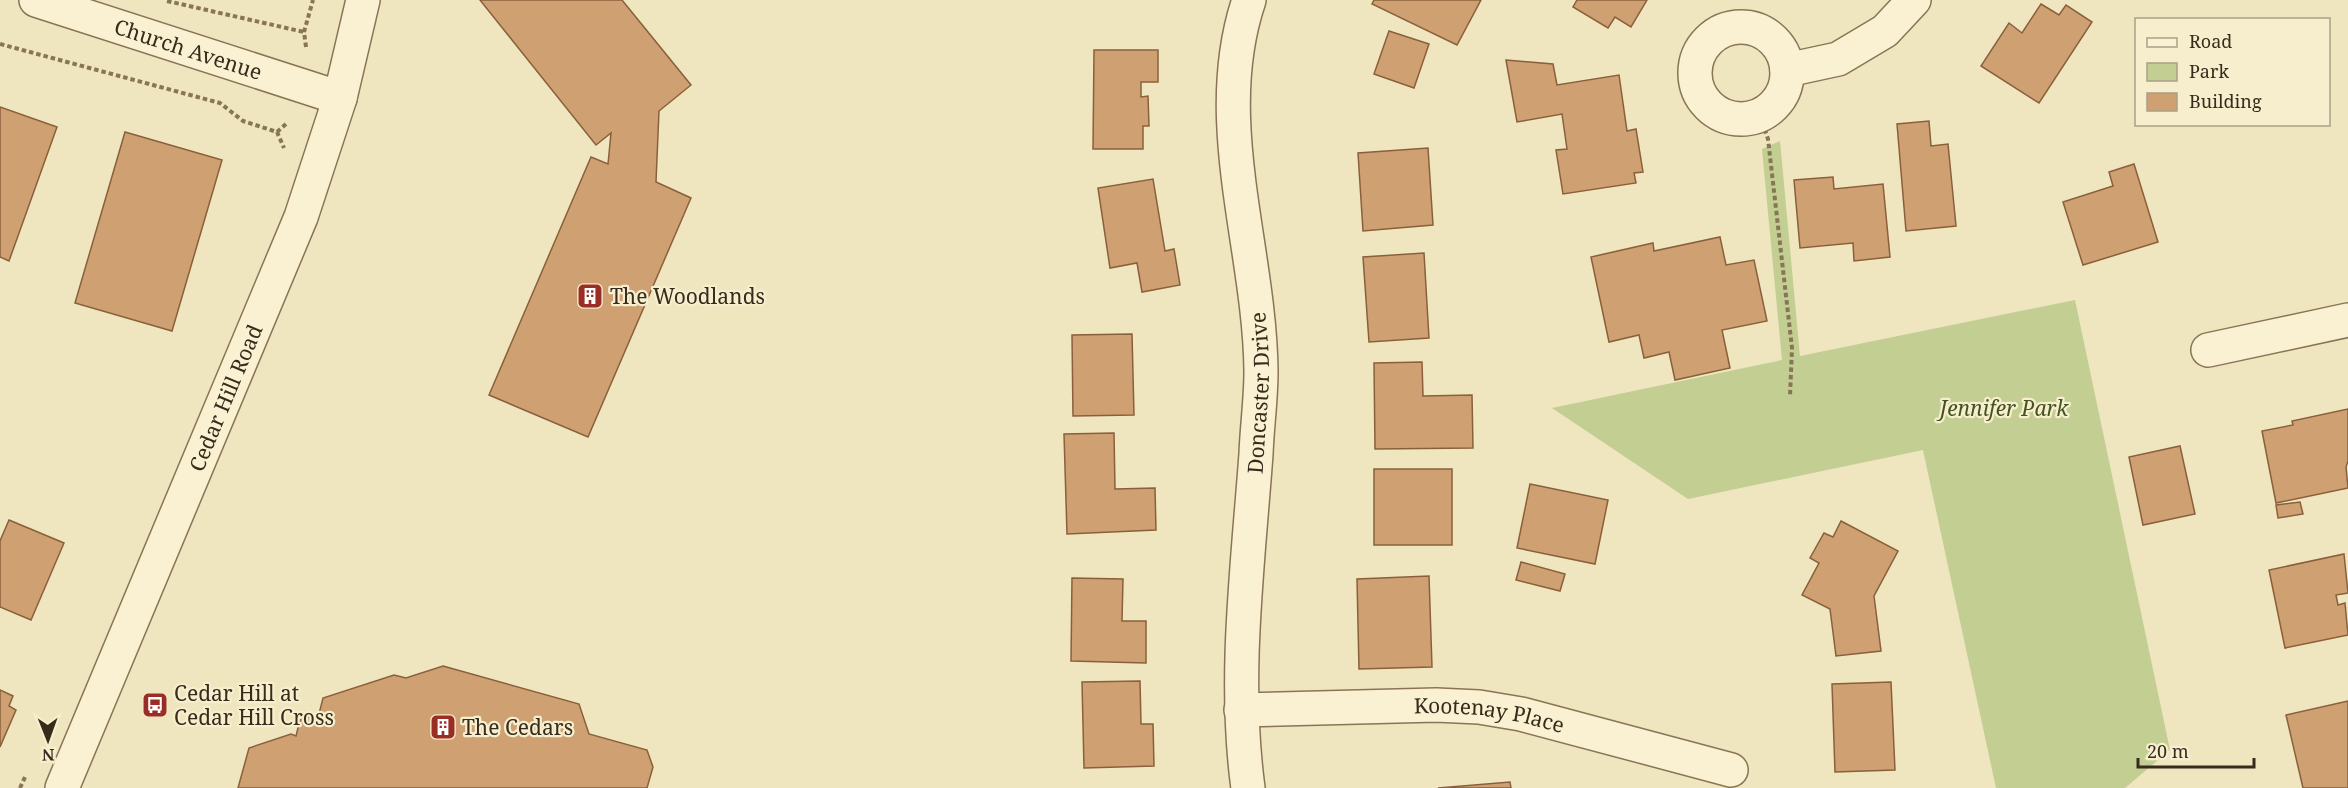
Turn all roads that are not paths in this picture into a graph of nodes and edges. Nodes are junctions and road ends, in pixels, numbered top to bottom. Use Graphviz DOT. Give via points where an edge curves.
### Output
graph roads {
  1 [pos="36,0"];
  2 [pos="363,0"];
  3 [pos="1249,0"];
  4 [pos="1914,0"];
  5 [pos="1787,70"];
  6 [pos="340,98"];
  7 [pos="2348,320"];
  8 [pos="2208,350"];
  9 [pos="1241,710"];
  10 [pos="1731,770"];
  11 [pos="62,788"];
  12 [pos="1248,788"];
  1 -- 6 [label="street, Church Avenue"];
  2 -- 6 [label="street, Cedar Hill Road"];
  3 -- 9 [label="street, Doncaster Drive" via="1239,28 1234,81 1236,169 1257,306 1261,373"];
  4 -- 5 [label="street" via="1885,31 1838,59"];
  5 -- 5 [label="street" via="1785,88 1775,104 1760,115 1739,119 1719,114 1703,99 1695,80 1697,58 1708,40 1726,29 1747,27 1767,34 1781,50"];
  6 -- 11 [label="street, Cedar Hill Road" via="301,217"];
  7 -- 8 [label="street"];
  9 -- 10 [label="street, Kootenay Place" via="1479,707 1521,714"];
  9 -- 12 [label="street, Doncaster Drive"];
}
